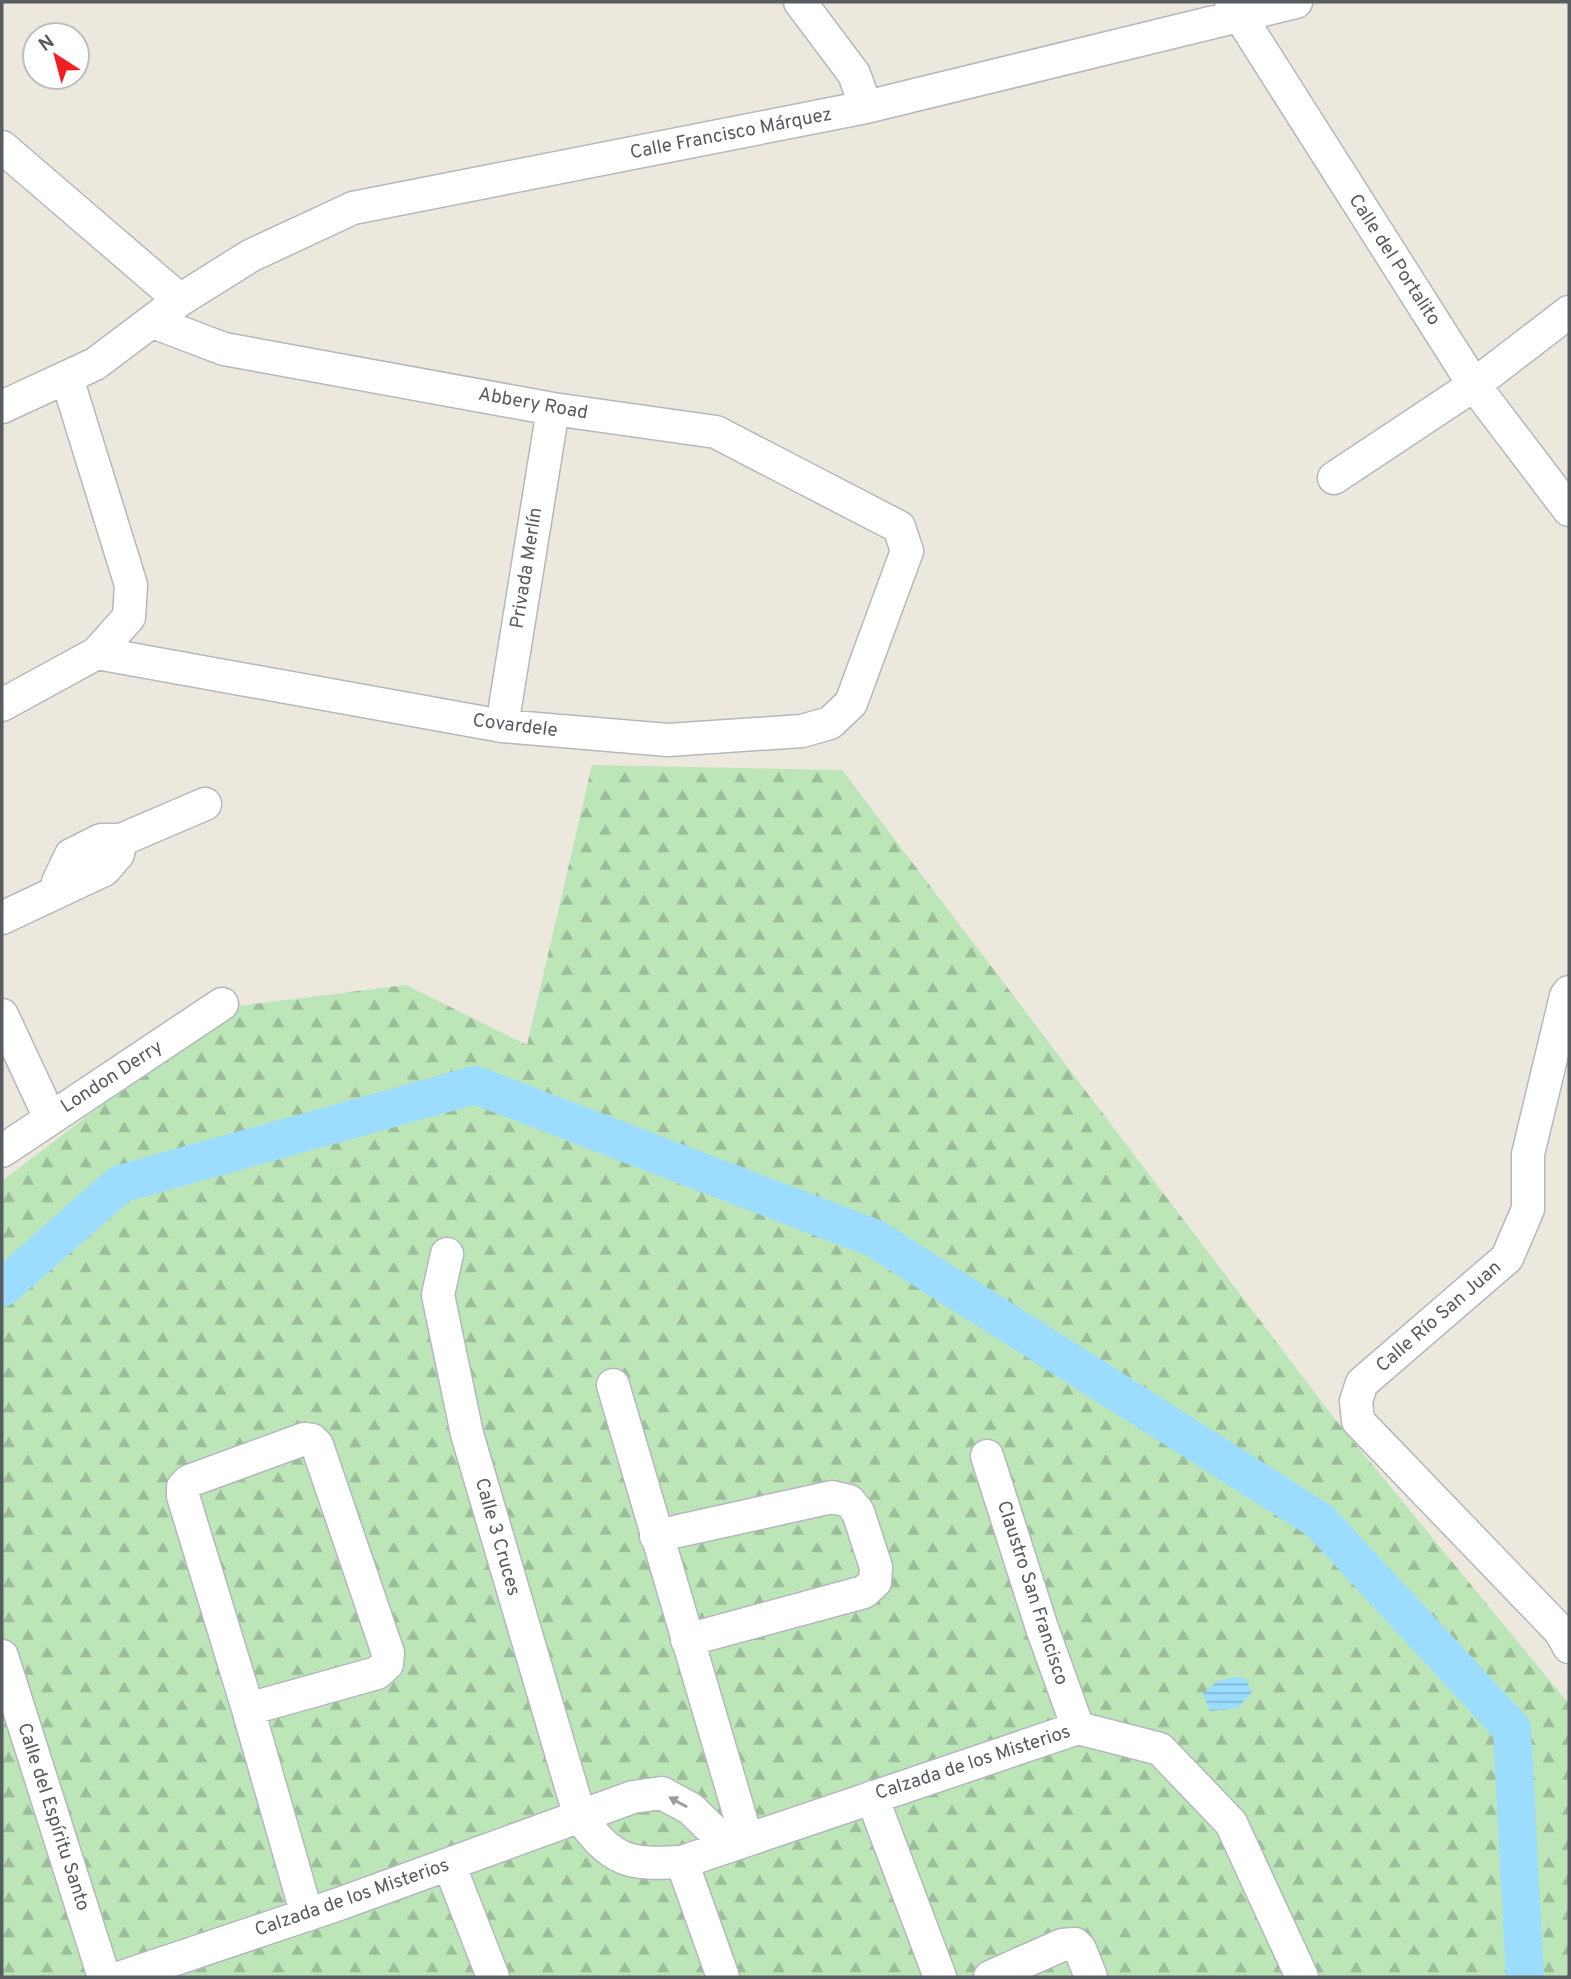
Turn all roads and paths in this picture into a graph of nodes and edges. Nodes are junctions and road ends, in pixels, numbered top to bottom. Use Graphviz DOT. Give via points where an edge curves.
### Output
graph roads {
  1 [pos="800,2"];
  2 [pos="1296,2"];
  3 [pos="1235,9"];
  4 [pos="866,107"];
  5 [pos="2,147"];
  6 [pos="180,300"];
  7 [pos="1569,312"];
  8 [pos="153,322"];
  9 [pos="67,378"];
  10 [pos="1474,385"];
  11 [pos="2,407"];
  12 [pos="553,409"];
  13 [pos="1334,478"];
  14 [pos="1569,510"];
  15 [pos="899,527"];
  16 [pos="97,653"];
  17 [pos="2,705"];
  18 [pos="502,726"];
  19 [pos="205,804"];
  20 [pos="2,918"];
  21 [pos="1569,992"];
  22 [pos="222,1004"];
  23 [pos="2,1015"];
  24 [pos="50,1118"];
  25 [pos="2,1151"];
  26 [pos="447,1254"];
  27 [pos="613,1385"];
  28 [pos="987,1457"];
  29 [pos="656,1536"];
  30 [pos="687,1640"];
  31 [pos="1569,1647"];
  32 [pos="2,1656"];
  33 [pos="247,1709"];
  34 [pos="1078,1728"];
  35 [pos="872,1797"];
  36 [pos="580,1817"];
  37 [pos="738,1843"];
  38 [pos="682,1862"];
  39 [pos="449,1864"];
  40 [pos="306,1915"];
  41 [pos="143,1974"];
  42 [pos="104,1977"];
  43 [pos="493,1977"];
  44 [pos="723,1977"];
  45 [pos="940,1977"];
  46 [pos="990,1977"];
  47 [pos="1091,1977"];
  48 [pos="1302,1977"];
  1 -- 4 [label="street" via="854,75"];
  2 -- 3 [label="street, Calle Francisco Márquez"];
  3 -- 4 [label="street, Calle Francisco Márquez"];
  3 -- 10 [label="street, Calle del Portalito"];
  4 -- 6 [label="street, Calle Francisco Márquez" via="353,208 250,256"];
  5 -- 6 [label="street"];
  6 -- 8 [label="street, Calle Francisco Márquez"];
  7 -- 10 [label="street"];
  8 -- 9 [label="street, Calle Francisco Márquez" via="95,364"];
  8 -- 12 [label="street, Abbery Road" via="224,349"];
  9 -- 11 [label="street, Calle Francisco Márquez"];
  9 -- 16 [label="street" via="131,585 129,617"];
  10 -- 13 [label="street"];
  10 -- 14 [label="street, Calle del Portalito"];
  12 -- 15 [label="street, Abbery Road" via="716,432"];
  12 -- 18 [label="street, Privada Merlín"];
  15 -- 18 [label="street, Covardele" via="906,551 851,703 830,723 802,731 668,740"];
  16 -- 17 [label="street"];
  16 -- 18 [label="street, Covardele"];
  19 -- 20 [label="street" via="121,840 101,840 71,855 57,892"];
  21 -- 31 [label="street, Calle Río San Juan" via="1528,1154 1528,1209 1507,1258 1362,1383 1356,1401 1358,1421 1560,1631"];
  22 -- 24 [label="street, London Derry"];
  23 -- 24 [label="street"];
  24 -- 25 [label="street, London Derry"];
  26 -- 36 [label="street, Calle 3 Cruces" via="438,1295 467,1434"];
  27 -- 29 [label="street"];
  28 -- 34 [label="street, Claustro San Francisco"];
  29 -- 30 [label="street"];
  29 -- 30 [label="street" via="832,1497 849,1501 858,1512 876,1567 876,1582 864,1592"];
  30 -- 37 [label="street"];
  32 -- 42 [label="street, Calle del Espíritu Santo"];
  33 -- 33 [label="street" via="183,1487 304,1439 312,1440 379,1627 387,1664 377,1673"];
  33 -- 40 [label="street"];
  34 -- 35 [label="street, Calzada de los Misterios"];
  34 -- 48 [label="street, Calzada de los Misterios" via="1160,1749 1231,1823"];
  35 -- 37 [label="street, Calzada de los Misterios"];
  35 -- 45 [label="street"];
  37 -- 36 [label="street, Calzada de los Misterios, one-way" via="662,1793 633,1797"];
  36 -- 38 [label="street, Calzada de los Misterios" via="614,1855 646,1864"];
  36 -- 39 [label="street, Calzada de los Misterios"];
  37 -- 38 [label="street, Calzada de los Misterios"];
  38 -- 44 [label="street"];
  39 -- 40 [label="street, Calzada de los Misterios"];
  39 -- 43 [label="street"];
  40 -- 41 [label="street, Calzada de los Misterios"];
  46 -- 47 [label="street" via="1062,1945 1075,1944"];
}
